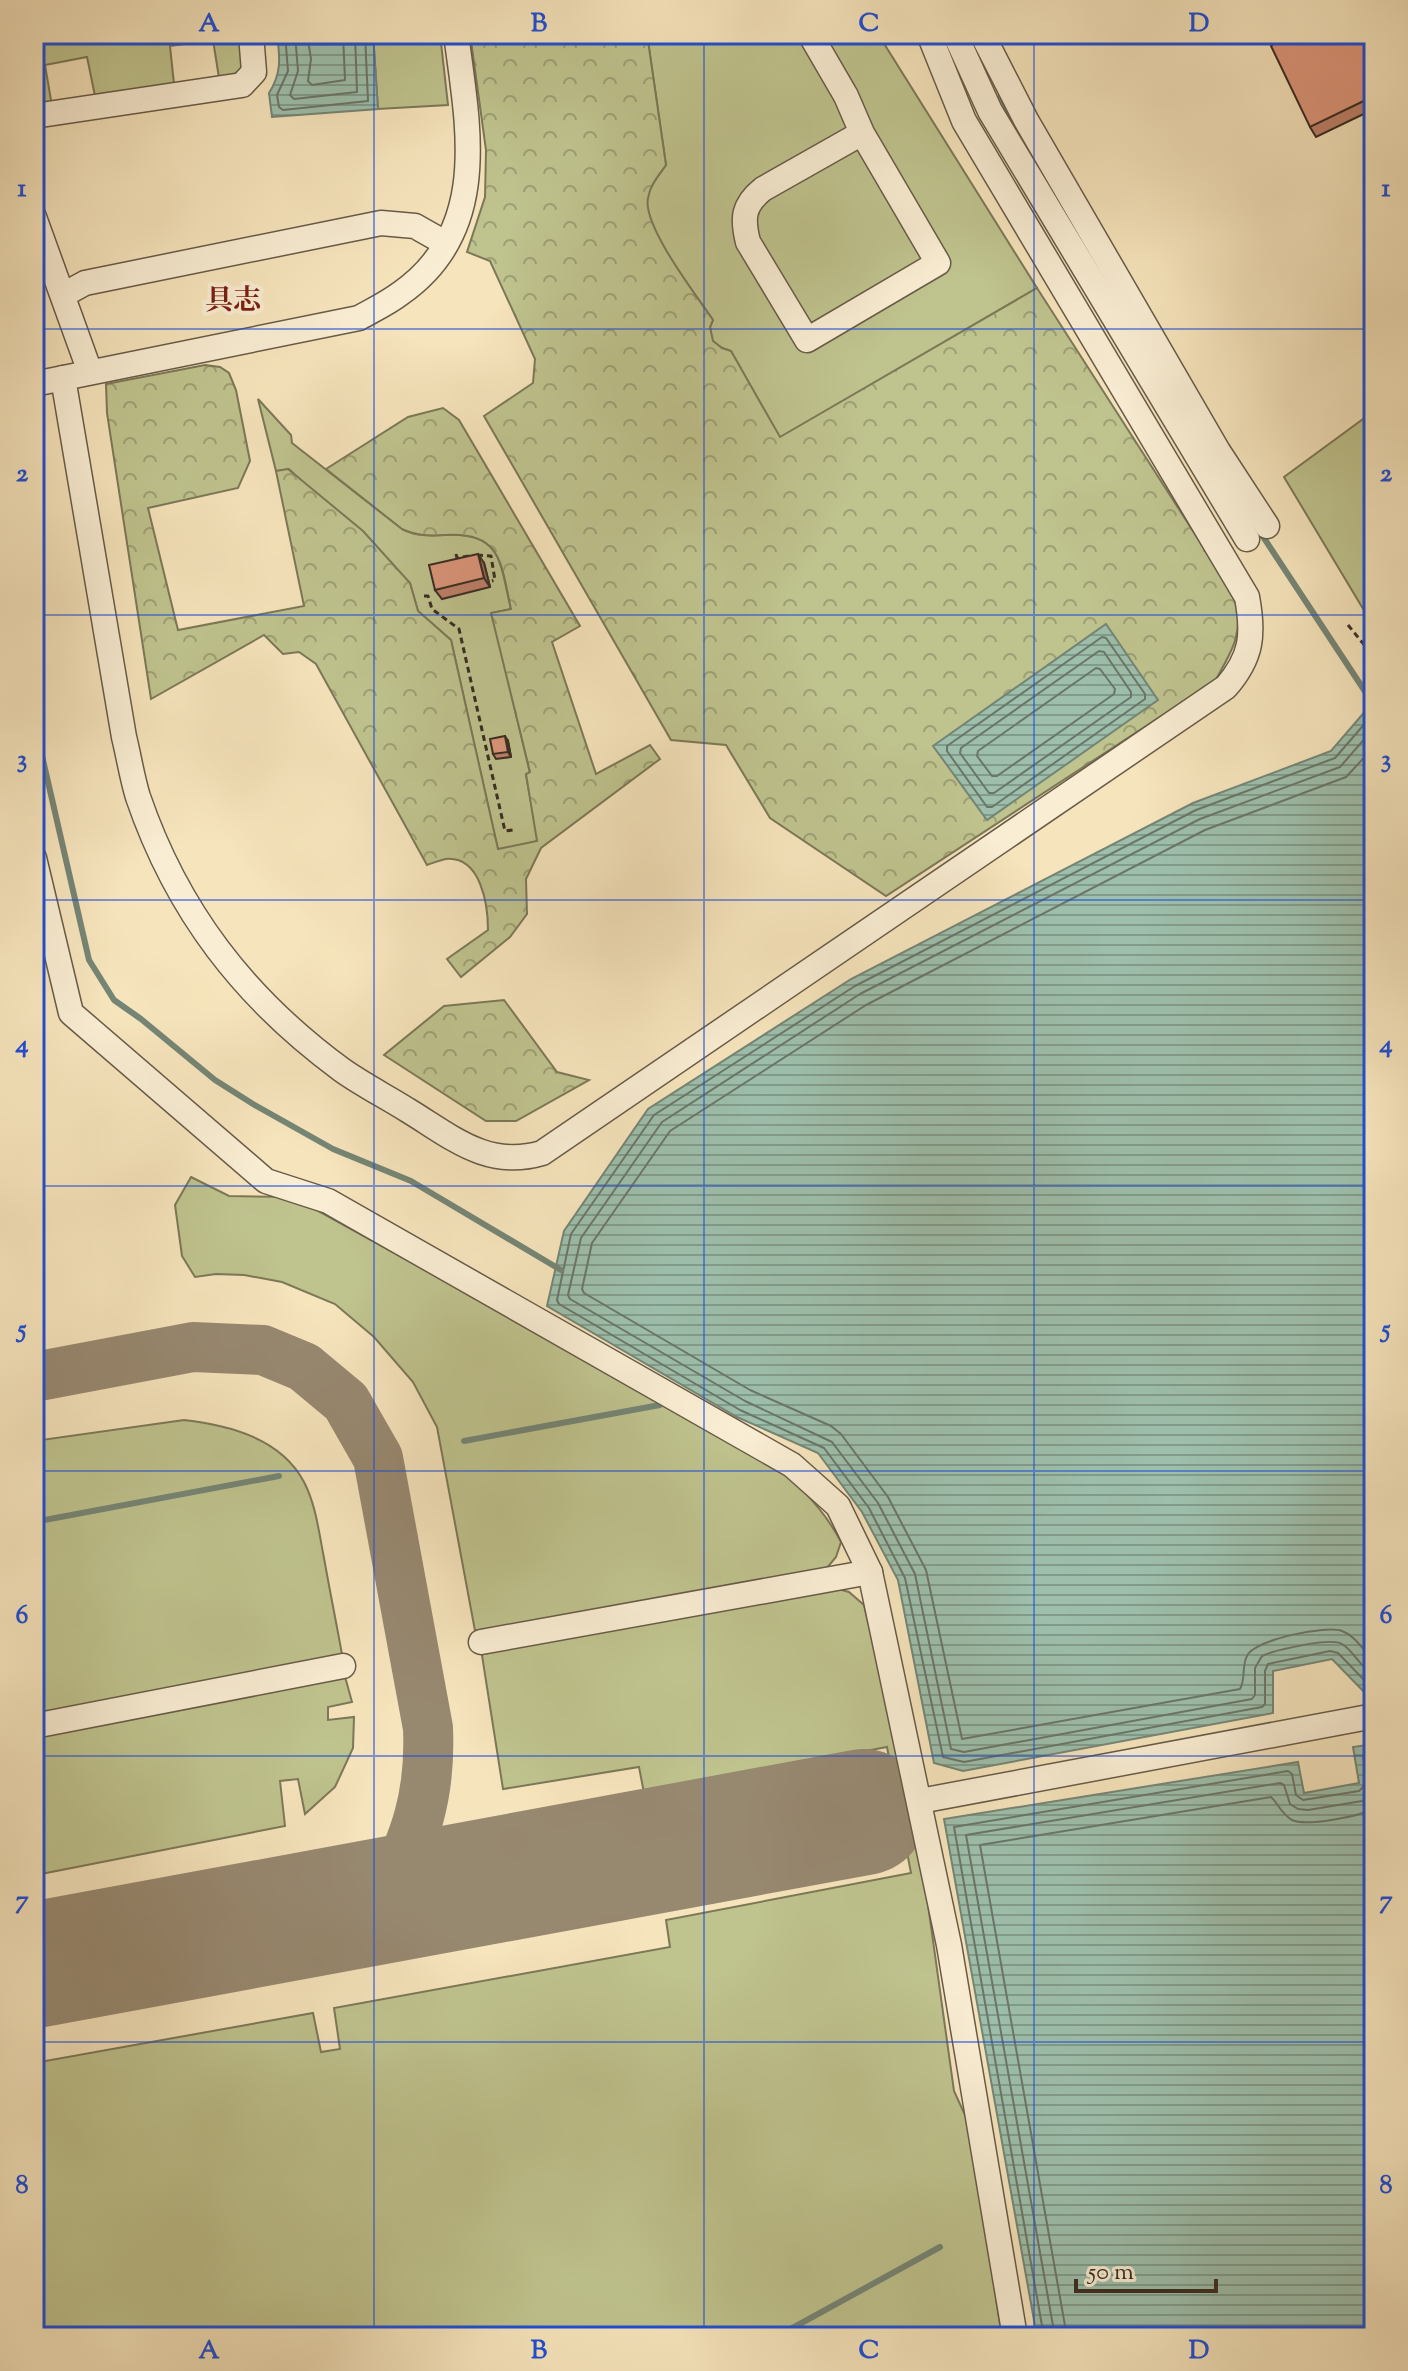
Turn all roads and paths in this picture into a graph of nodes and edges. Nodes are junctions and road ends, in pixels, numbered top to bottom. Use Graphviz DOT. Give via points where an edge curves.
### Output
graph roads {
  1 [pos="251,34"];
  2 [pos="456,34"];
  3 [pos="810,34"];
  4 [pos="929,34"];
  5 [pos="955,34"];
  6 [pos="982,34"];
  7 [pos="34,116"];
  8 [pos="862,133"];
  9 [pos="34,217"];
  10 [pos="445,243"];
  11 [pos="63,295"];
  12 [pos="90,372"];
  13 [pos="63,378"];
  14 [pos="35,384"];
  15 [pos="456,554"];
  16 [pos="492,581"];
  17 [pos="424,596"];
  18 [pos="1348,625"];
  19 [pos="1374,657"];
  20 [pos="513,830"];
  21 [pos="34,858"];
  22 [pos="870,1572"];
  23 [pos="481,1642"];
  24 [pos="343,1666"];
  25 [pos="1374,1716"];
  26 [pos="34,1726"];
  27 [pos="920,1801"];
  28 [pos="1015,2337"];
  1 -- 7 [label="street" via="254,72 242,85"];
  2 -- 10 [label="street" via="470,137 466,191"];
  3 -- 8 [label="street"];
  4 -- 13 [label="street" via="964,121 1247,597 1252,626 1248,651 1226,687 542,1153 523,1159 474,1151 344,1071 281,1021 230,966 186,904 137,794"];
  5 -- 6 [label="street" via="990,111 1257,532 1218,451"];
  8 -- 8 [label="street" via="938,263 807,340 748,242 744,211 763,189"];
  9 -- 11 [label="street"];
  10 -- 11 [label="street" via="415,226 381,223 85,283"];
  10 -- 12 [label="street" via="436,260 402,293 359,318"];
  11 -- 12 [label="street"];
  12 -- 13 [label="street"];
  13 -- 14 [label="street"];
  15 -- 16 [label="path" via="491,556"];
  17 -- 20 [label="path" via="459,629 505,831"];
  18 -- 19 [label="path"];
  21 -- 22 [label="street" via="71,1013 266,1181 328,1201 792,1465 838,1506"];
  22 -- 23 [label="street"];
  22 -- 27 [label="street"];
  24 -- 26 [label="street"];
  25 -- 27 [label="street"];
  27 -- 28 [label="street"];
}
